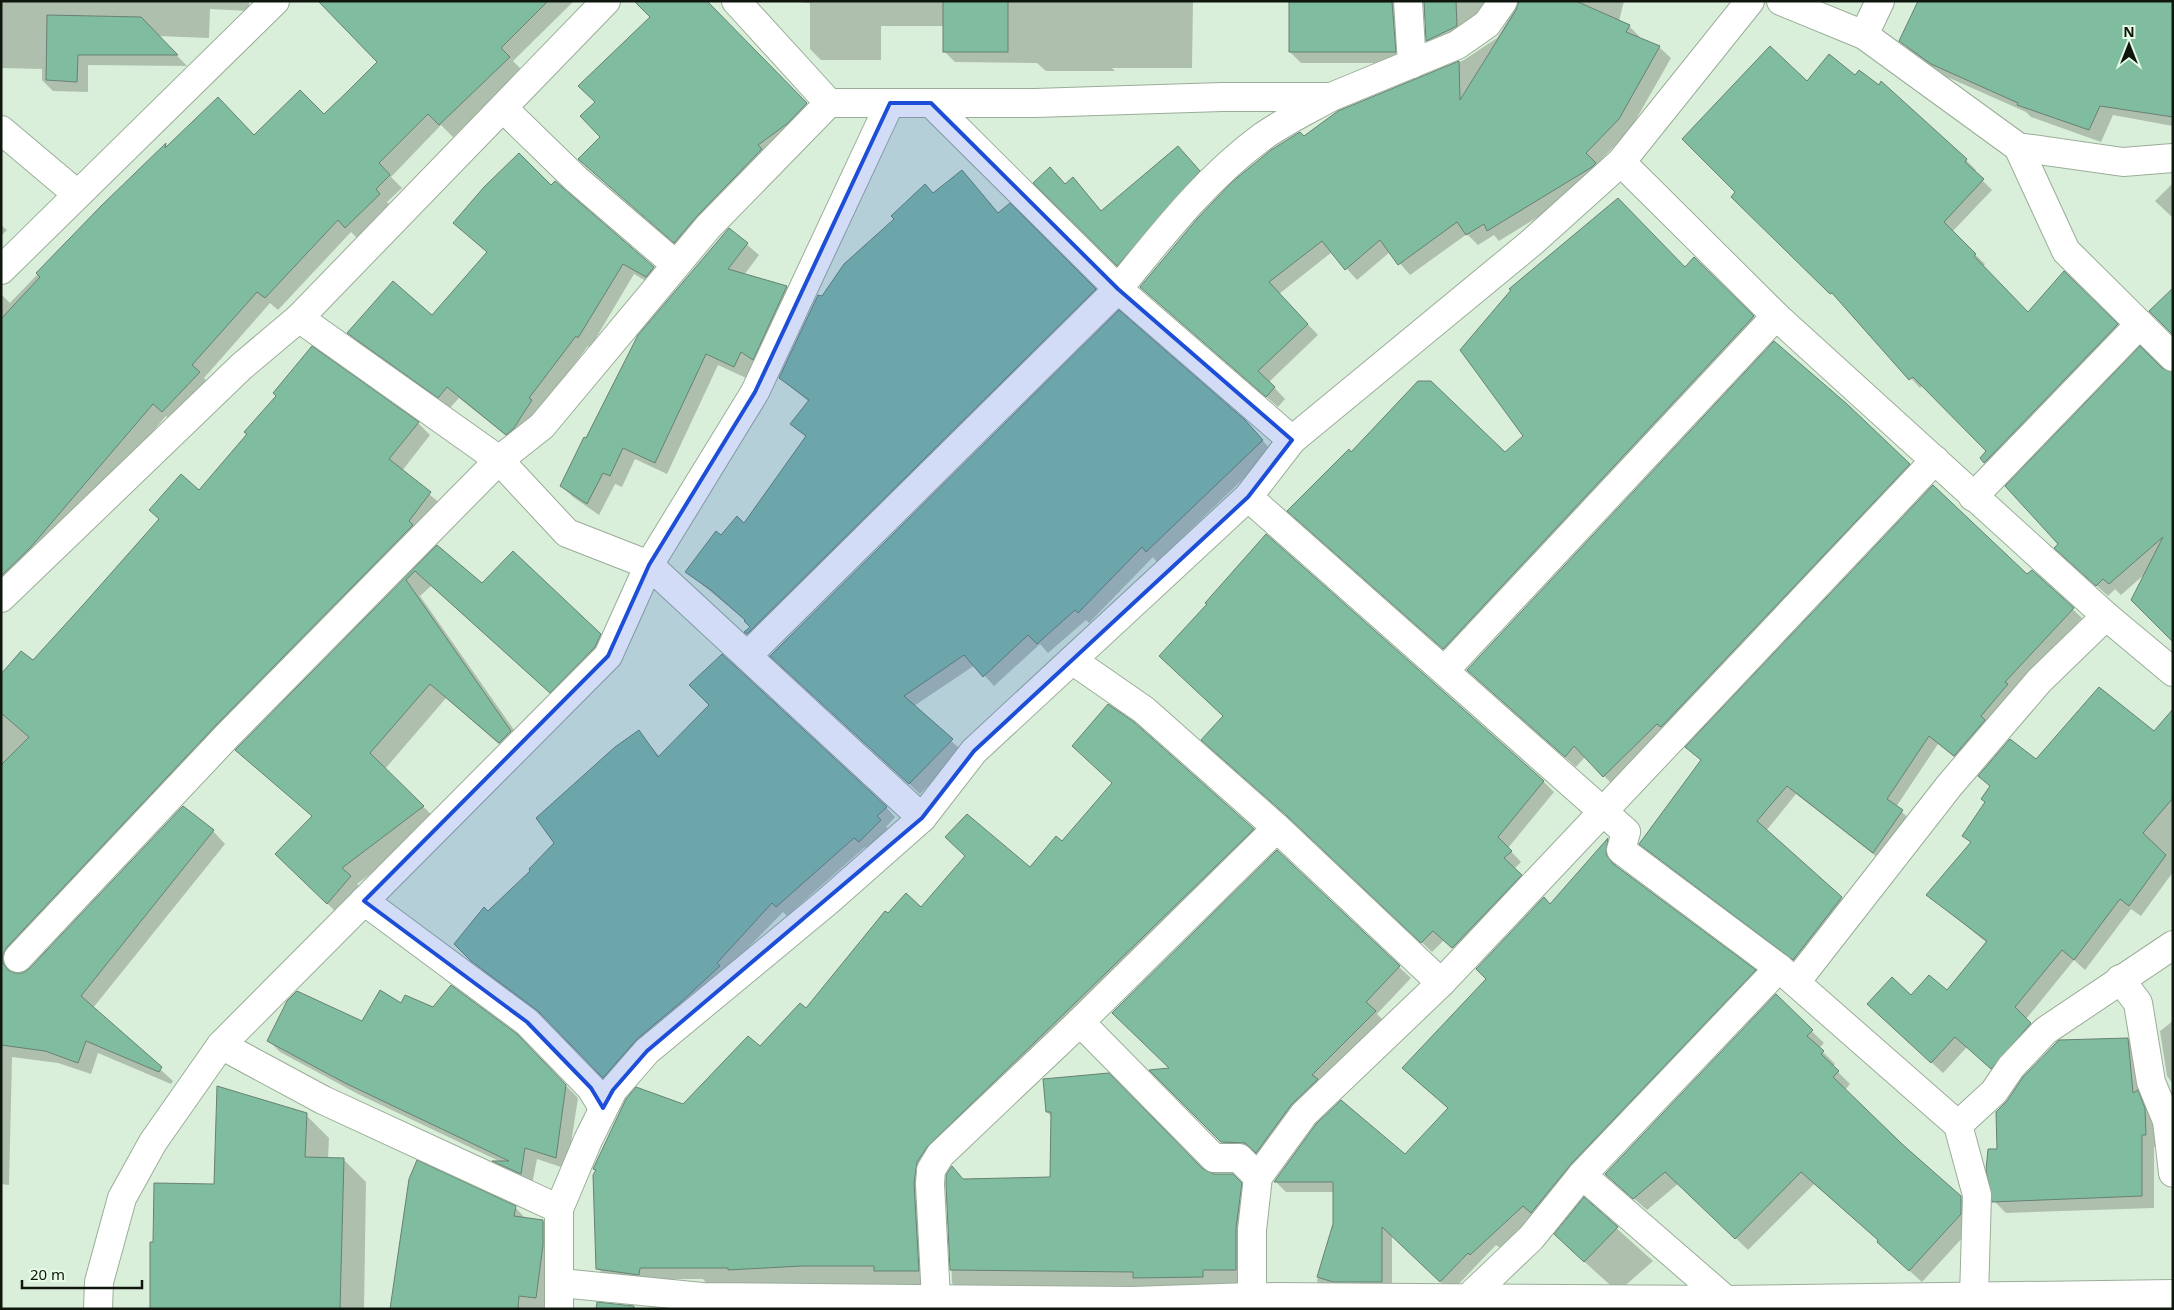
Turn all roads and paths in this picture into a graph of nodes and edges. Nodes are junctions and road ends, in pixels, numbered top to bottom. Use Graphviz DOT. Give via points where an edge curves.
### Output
graph roads {
  1 [pos="276,1"];
  2 [pos="606,1"];
  3 [pos="736,1"];
  4 [pos="1408,1"];
  5 [pos="1503,1"];
  6 [pos="1750,1"];
  7 [pos="1781,1"];
  8 [pos="1880,1"];
  9 [pos="1864,35"];
  10 [pos="1412,64"];
  11 [pos="1330,97"];
  12 [pos="890,103"];
  13 [pos="931,103"];
  14 [pos="829,104"];
  15 [pos="504,109"];
  16 [pos="1,130"];
  17 [pos="2018,147"];
  18 [pos="2173,158"];
  19 [pos="1621,162"];
  20 [pos="77,194"];
  21 [pos="675,264"];
  22 [pos="1,270"];
  23 [pos="1118,288"];
  24 [pos="1776,316"];
  25 [pos="299,318"];
  26 [pos="2140,324"];
  27 [pos="2173,357"];
  28 [pos="1292,440"];
  29 [pos="499,460"];
  30 [pos="1935,460"];
  31 [pos="1248,497"];
  32 [pos="1973,497"];
  33 [pos="649,565"];
  34 [pos="1,598"];
  35 [pos="2106,616"];
  36 [pos="748,655"];
  37 [pos="1072,660"];
  38 [pos="1445,670"];
  39 [pos="2173,672"];
  40 [pos="1603,813"];
  41 [pos="922,818"];
  42 [pos="1277,828"];
  43 [pos="364,901"];
  44 [pos="2173,945"];
  45 [pos="18,958"];
  46 [pos="1787,975"];
  47 [pos="2120,979"];
  48 [pos="1441,983"];
  49 [pos="1080,1022"];
  50 [pos="221,1044"];
  51 [pos="603,1108"];
  52 [pos="1958,1125"];
  53 [pos="2173,1173"];
  54 [pos="1582,1175"];
  55 [pos="1258,1177"];
  56 [pos="559,1209"];
  57 [pos="2173,1294"];
  58 [pos="560,1296"];
  59 [pos="1974,1297"];
  60 [pos="936,1299"];
  61 [pos="1467,1300"];
  62 [pos="1235,1301"];
  63 [pos="1405,1304"];
  64 [pos="1726,1304"];
  65 [pos="98,1309"];
  1 -- 20 [label="street"];
  2 -- 15 [label="street"];
  3 -- 14 [label="street"];
  4 -- 10 [label="street"];
  5 -- 10 [label="street" via="1480,30 1457,45"];
  6 -- 19 [label="street"];
  7 -- 9 [label="street"];
  8 -- 9 [label="street"];
  9 -- 17 [label="street"];
  10 -- 11 [label="street"];
  11 -- 13 [label="street"];
  11 -- 23 [label="street" via="1262,137 1220,173 1181,213"];
  12 -- 13 [label="street"];
  12 -- 14 [label="street"];
  12 -- 33 [label="street" via="755,392"];
  13 -- 23 [label="street"];
  14 -- 21 [label="street"];
  15 -- 21 [label="street" via="576,179"];
  15 -- 25 [label="street"];
  16 -- 20 [label="street"];
  17 -- 18 [label="street" via="2123,162"];
  17 -- 26 [label="street" via="2066,251"];
  19 -- 24 [label="street"];
  19 -- 28 [label="street" via="1531,243"];
  20 -- 22 [label="street"];
  21 -- 29 [label="street" via="542,426"];
  23 -- 28 [label="street"];
  23 -- 36 [label="street"];
  24 -- 30 [label="street"];
  24 -- 38 [label="street"];
  25 -- 29 [label="street"];
  25 -- 34 [label="street" via="242,366"];
  26 -- 27 [label="street"];
  26 -- 32 [label="street"];
  28 -- 31 [label="street"];
  29 -- 33 [label="street" via="567,533"];
  29 -- 45 [label="street" via="228,735"];
  30 -- 32 [label="street"];
  30 -- 40 [label="street"];
  31 -- 37 [label="street"];
  31 -- 38 [label="street"];
  32 -- 35 [label="street"];
  33 -- 36 [label="street"];
  33 -- 43 [label="street" via="608,656"];
  35 -- 39 [label="street"];
  35 -- 46 [label="street" via="2039,680"];
  36 -- 41 [label="street"];
  37 -- 41 [label="street" via="974,751"];
  37 -- 42 [label="street" via="1144,710"];
  38 -- 40 [label="street"];
  40 -- 46 [label="street" via="1626,832 1621,850"];
  40 -- 48 [label="street"];
  41 -- 51 [label="street" via="828,901 647,1051 613,1090"];
  42 -- 48 [label="street"];
  42 -- 49 [label="street"];
  43 -- 50 [label="street"];
  43 -- 51 [label="street" via="527,1022 591,1088"];
  44 -- 47 [label="street"];
  46 -- 52 [label="street"];
  46 -- 54 [label="street"];
  47 -- 52 [label="street" via="2044,1031 2011,1066 1994,1092"];
  47 -- 53 [label="street" via="2138,1003 2152,1082 2167,1121"];
  48 -- 55 [label="street" via="1304,1114"];
  49 -- 55 [label="street" via="1214,1158 1239,1158"];
  49 -- 60 [label="street" via="940,1155 931,1170"];
  50 -- 56 [label="street" via="322,1100"];
  50 -- 65 [label="street" via="153,1142 122,1198 99,1282"];
  51 -- 56 [label="street"];
  52 -- 59 [label="street" via="1977,1195"];
  54 -- 61 [label="street" via="1531,1238"];
  54 -- 64 [label="street"];
  55 -- 62 [label="street" via="1252,1230"];
  56 -- 58 [label="street"];
  57 -- 59 [label="street"];
  58 -- 60 [label="street"];
  59 -- 64 [label="street"];
  60 -- 62 [label="street"];
  61 -- 63 [label="street"];
  61 -- 64 [label="street"];
  62 -- 63 [label="street"];
}
